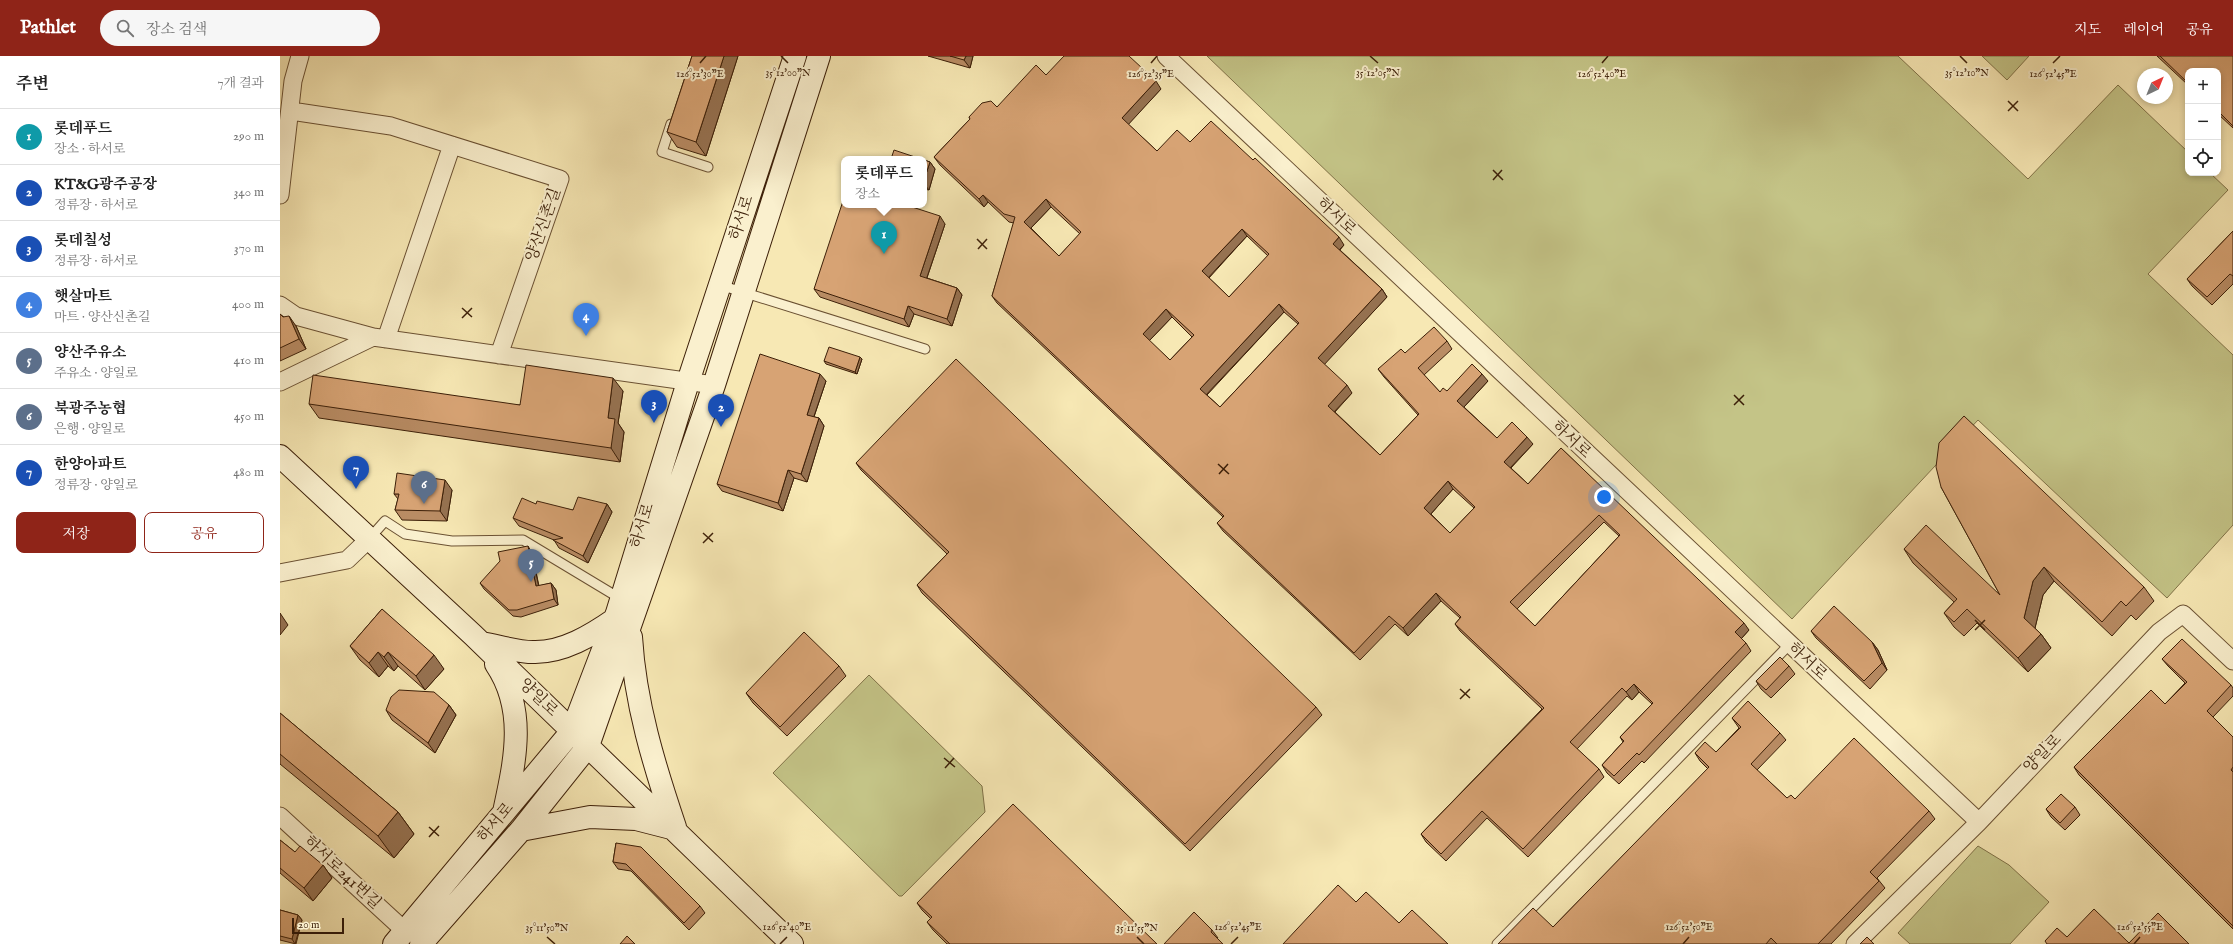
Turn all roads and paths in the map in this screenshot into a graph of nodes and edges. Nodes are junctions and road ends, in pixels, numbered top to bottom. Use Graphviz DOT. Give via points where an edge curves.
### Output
graph roads {
  1 [pos="300,56"];
  2 [pos="795,56"];
  3 [pos="819,56"];
  4 [pos="1166,56"];
  5 [pos="291,112"];
  6 [pos="674,115"];
  7 [pos="452,145"];
  8 [pos="708,167"];
  9 [pos="280,195"];
  10 [pos="720,285"];
  11 [pos="743,293"];
  12 [pos="280,305"];
  13 [pos="380,338"];
  14 [pos="925,349"];
  15 [pos="499,355"];
  16 [pos="280,382"];
  17 [pos="688,382"];
  18 [pos="714,385"];
  19 [pos="280,456"];
  20 [pos="369,539"];
  21 [pos="280,573"];
  22 [pos="622,615"];
  23 [pos="482,643"];
  24 [pos="1789,645"];
  25 [pos="2233,661"];
  26 [pos="572,731"];
  27 [pos="588,746"];
  28 [pos="503,815"];
  29 [pos="280,816"];
  30 [pos="1978,822"];
  31 [pos="520,830"];
  32 [pos="676,830"];
  33 [pos="406,940"];
  34 [pos="792,944"];
  35 [pos="1497,944"];
  36 [pos="1855,944"];
  1 -- 5 [label="street" via="293,81"];
  2 -- 10 [label="main road, 하서로"];
  3 -- 11 [label="main road, 하서로"];
  4 -- 24 [label="street, 하서로"];
  5 -- 7 [label="street, 양산신촌길" via="391,126"];
  5 -- 9 [label="street"];
  6 -- 8 [label="lane" via="662,152"];
  7 -- 13 [label="street"];
  7 -- 15 [label="street, 양산신촌길" via="560,179"];
  10 -- 11 [label="lane"];
  10 -- 17 [label="main road, 하서로"];
  11 -- 14 [label="lane"];
  11 -- 18 [label="main road, 하서로"];
  12 -- 13 [label="street" via="296,316"];
  13 -- 15 [label="street"];
  13 -- 16 [label="street"];
  15 -- 17 [label="street"];
  17 -- 18 [label="street"];
  17 -- 22 [label="main road, 하서로"];
  18 -- 22 [label="main road, 하서로"];
  19 -- 20 [label="main road, 양일로"];
  20 -- 21 [label="street" via="347,560"];
  20 -- 22 [label="lane" via="385,521 405,534 452,541 523,540"];
  20 -- 23 [label="main road, 양일로"];
  22 -- 23 [label="main road" via="594,634 555,649 534,652"];
  22 -- 26 [label="main road, 하서로"];
  22 -- 27 [label="main road, 하서로"];
  22 -- 32 [label="main road" via="654,766"];
  23 -- 26 [label="main road, 양일로"];
  23 -- 28 [label="main road" via="506,680 517,734 514,764"];
  24 -- 30 [label="street, 하서로"];
  24 -- 35 [label="lane"];
  25 -- 30 [label="street, 양일로" via="2183,614 2159,632"];
  26 -- 27 [label="main road, 양일로"];
  26 -- 28 [label="main road, 하서로"];
  27 -- 31 [label="main road, 하서로"];
  27 -- 32 [label="main road, 양일로"];
  28 -- 33 [label="main road, 하서로"];
  29 -- 33 [label="street, 하서로241번길"];
  30 -- 36 [label="street, 양일로"];
  31 -- 32 [label="main road" via="590,817 636,819"];
  31 -- 33 [label="main road, 하서로"];
  32 -- 34 [label="main road, 양일로"];
}
